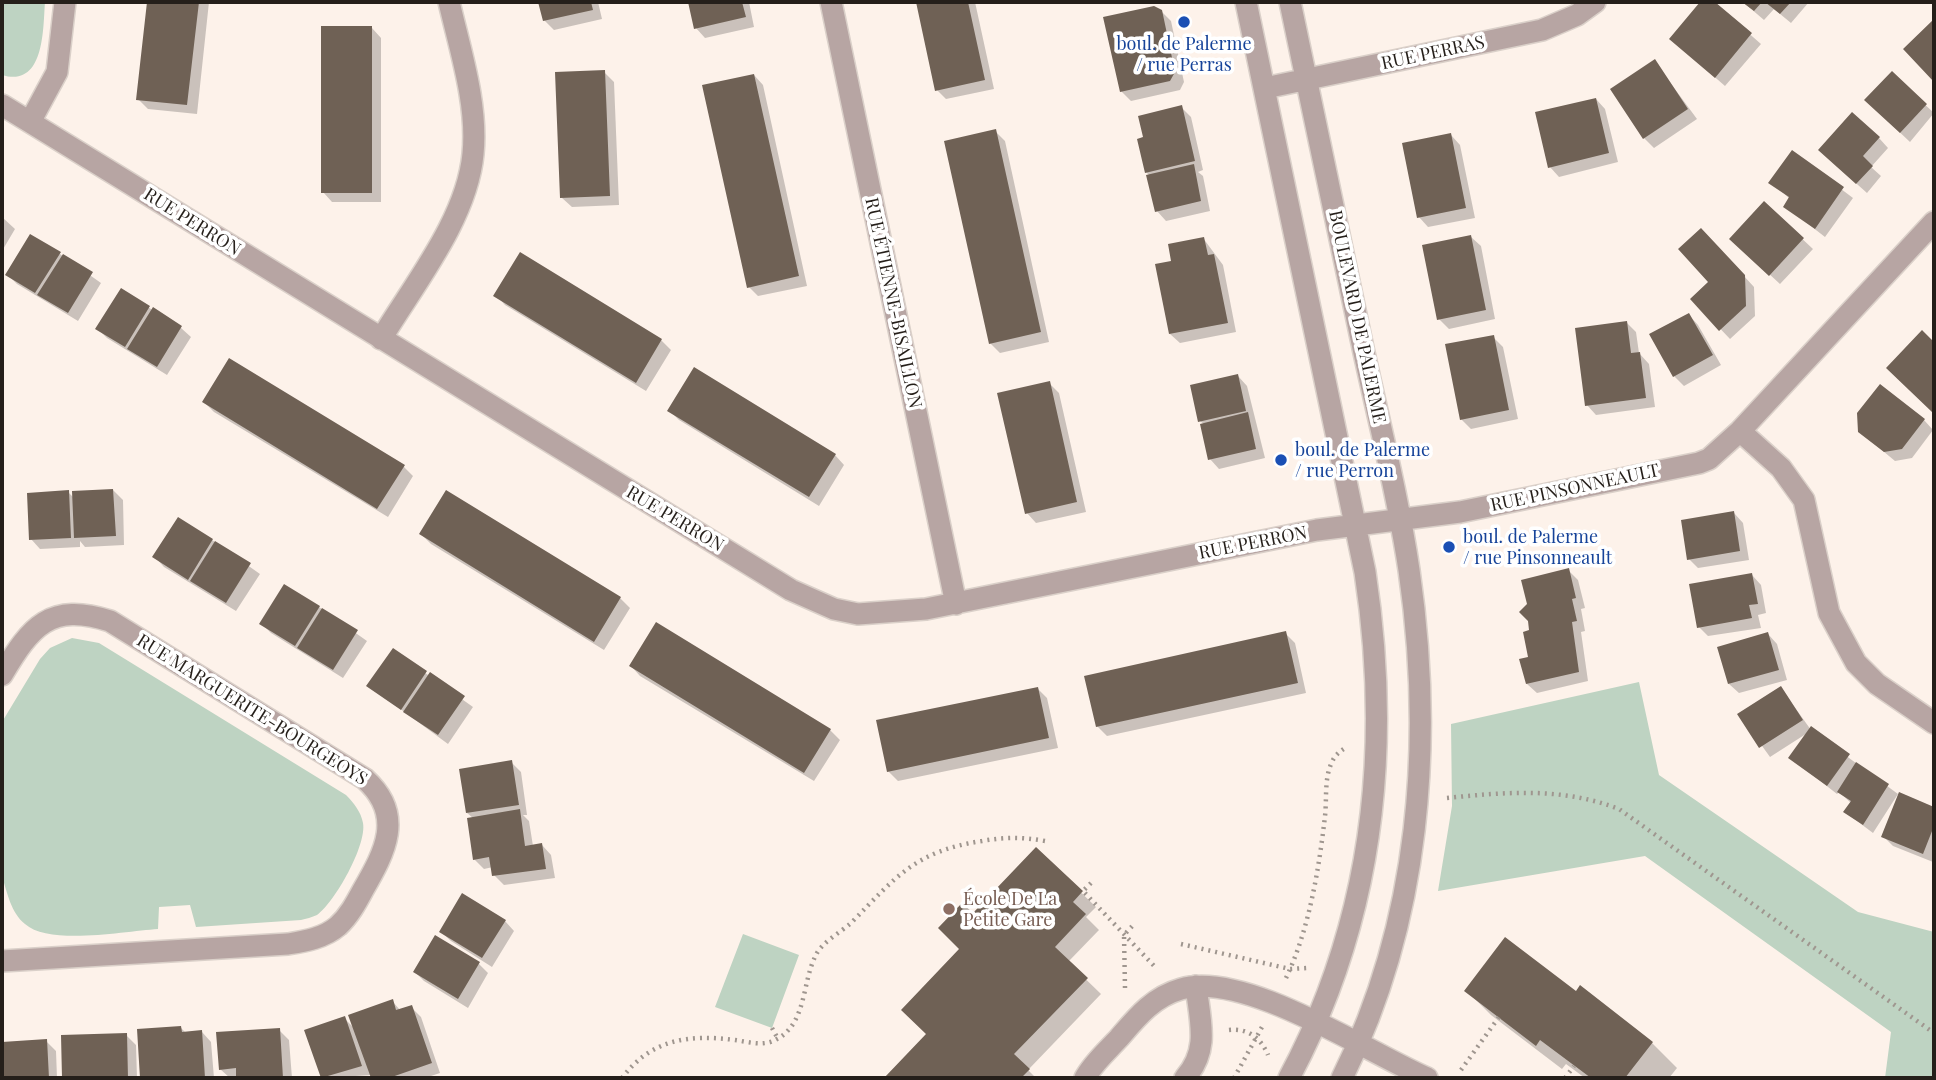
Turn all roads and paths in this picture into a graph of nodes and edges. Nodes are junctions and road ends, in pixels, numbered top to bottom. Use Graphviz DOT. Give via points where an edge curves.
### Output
graph roads {
  1 [pos="65,2"];
  2 [pos="449,2"];
  3 [pos="831,2"];
  4 [pos="1246,2"];
  5 [pos="1290,2"];
  6 [pos="1595,2"];
  7 [pos="1306,79"];
  8 [pos="1265,88"];
  9 [pos="2,105"];
  10 [pos="30,122"];
  11 [pos="1934,222"];
  12 [pos="381,339"];
  13 [pos="1740,430"];
  14 [pos="1399,520"];
  15 [pos="1355,526"];
  16 [pos="956,604"];
  17 [pos="2,675"];
  18 [pos="1934,723"];
  19 [pos="1376,738"];
  20 [pos="1447,798"];
  21 [pos="1045,841"];
  22 [pos="1091,883"];
  23 [pos="1135,923"];
  24 [pos="1124,935"];
  25 [pos="1181,944"];
  26 [pos="2,961"];
  27 [pos="1158,968"];
  28 [pos="1309,968"];
  29 [pos="1290,969"];
  30 [pos="1196,986"];
  31 [pos="1126,1001"];
  32 [pos="1499,1017"];
  33 [pos="1316,1024"];
  34 [pos="772,1028"];
  35 [pos="1934,1033"];
  36 [pos="1225,1036"];
  37 [pos="1257,1037"];
  38 [pos="778,1039"];
  39 [pos="1358,1045"];
  40 [pos="1269,1056"];
  41 [pos="1574,1066"];
  42 [pos="1461,1070"];
  43 [pos="622,1078"];
  44 [pos="1085,1078"];
  45 [pos="1185,1078"];
  46 [pos="1234,1078"];
  47 [pos="1289,1078"];
  48 [pos="1342,1078"];
  49 [pos="1427,1078"];
  50 [pos="1565,1078"];
  1 -- 10 [label="street" via="57,72"];
  2 -- 12 [label="street" via="470,102 473,154 468,180 447,231"];
  3 -- 16 [label="street, RUE ÉTIENNE-BISAILLON"];
  4 -- 8 [label="street"];
  5 -- 7 [label="street, BOULEVARD DE PALERME"];
  6 -- 7 [label="street, RUE PERRAS" via="1542,30"];
  7 -- 8 [label="street, RUE PERRAS"];
  7 -- 14 [label="street, BOULEVARD DE PALERME"];
  8 -- 15 [label="street"];
  9 -- 10 [label="street, RUE PERRON"];
  10 -- 12 [label="street, RUE PERRON"];
  11 -- 13 [label="street, RUE PINSONNEAULT"];
  12 -- 16 [label="street, RUE PERRON" via="810,599 858,614"];
  13 -- 14 [label="street, RUE PINSONNEAULT" via="1699,463 1460,512"];
  13 -- 18 [label="street" via="1781,468 1804,500 1829,613 1856,663 1877,684"];
  14 -- 15 [label="street, RUE PERRON"];
  14 -- 39 [label="street, BOULEVARD DE PALERME" via="1414,626 1419,793 1401,908 1384,974"];
  15 -- 16 [label="street, RUE PERRON"];
  15 -- 19 [label="street" via="1370,619"];
  17 -- 26 [label="street, RUE MARGUERITE-BOURGEOYS" via="20,645 44,621 76,613 110,621 365,779 383,801 388,819 382,858 349,914 339,925 310,940"];
  19 -- 29 [label="path" via="1347,747 1331,762 1314,881"];
  19 -- 33 [label="street" via="1374,807 1360,893"];
  20 -- 35 [label="path" via="1556,792 1619,809"];
  21 -- 38 [label="path" via="1025,837 954,845 928,854 895,878 816,953 793,1023"];
  22 -- 24 [label="path" via="1083,891"];
  23 -- 24 [label="path"];
  24 -- 27 [label="path"];
  24 -- 31 [label="path"];
  25 -- 29 [label="path"];
  28 -- 29 [label="path"];
  30 -- 33 [label="street" via="1238,990"];
  30 -- 44 [label="street" via="1169,993 1146,1007"];
  30 -- 45 [label="street" via="1203,1046 1196,1066"];
  32 -- 42 [label="path"];
  33 -- 39 [label="street"];
  33 -- 47 [label="street"];
  34 -- 38 [label="path"];
  36 -- 37 [label="path" via="1226,1030 1235,1029"];
  37 -- 40 [label="path"];
  37 -- 46 [label="path"];
  38 -- 43 [label="path" via="762,1044 686,1038 658,1046 637,1059"];
  39 -- 48 [label="street, BOULEVARD DE PALERME"];
  39 -- 49 [label="street"];
  41 -- 50 [label="path"];
}
